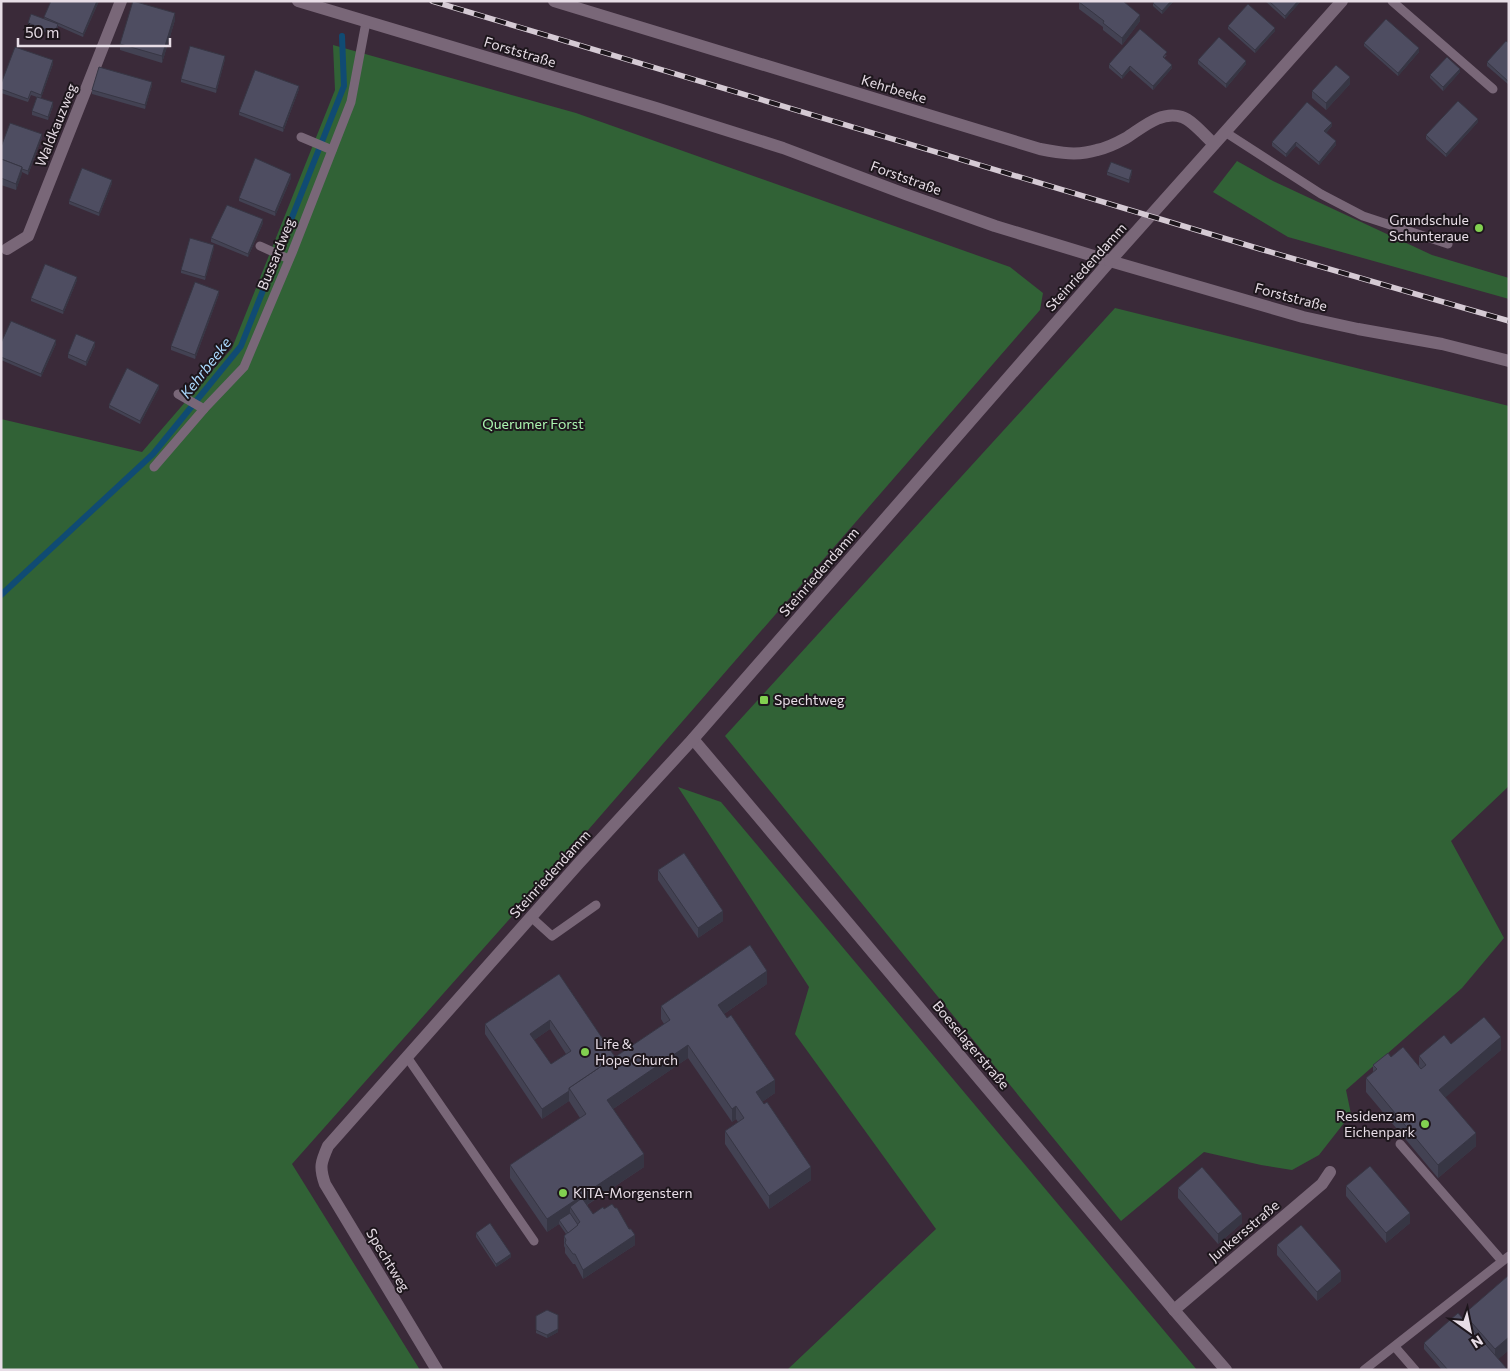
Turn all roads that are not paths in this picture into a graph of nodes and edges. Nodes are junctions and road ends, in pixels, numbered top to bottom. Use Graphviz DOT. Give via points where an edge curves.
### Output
graph roads {
  1 [pos="121,1"];
  2 [pos="298,1"];
  3 [pos="554,1"];
  4 [pos="1342,1"];
  5 [pos="1392,1"];
  6 [pos="366,22"];
  7 [pos="1493,89"];
  8 [pos="1225,132"];
  9 [pos="301,137"];
  10 [pos="1214,144"];
  11 [pos="332,150"];
  12 [pos="1448,244"];
  13 [pos="260,246"];
  14 [pos="7,249"];
  15 [pos="289,259"];
  16 [pos="1110,261"];
  17 [pos="1509,361"];
  18 [pos="178,394"];
  19 [pos="204,409"];
  20 [pos="154,467"];
  21 [pos="693,739"];
  22 [pos="596,906"];
  23 [pos="531,917"];
  24 [pos="407,1057"];
  25 [pos="1400,1144"];
  26 [pos="321,1162"];
  27 [pos="1330,1172"];
  28 [pos="534,1241"];
  29 [pos="1506,1259"];
  30 [pos="1174,1310"];
  31 [pos="1395,1347"];
  32 [pos="437,1370"];
  33 [pos="1226,1370"];
  34 [pos="1364,1370"];
  35 [pos="1415,1370"];
  1 -- 14 [label="street, Waldkauzweg" via="28,236"];
  2 -- 6 [label="street, Forststraße"];
  3 -- 10 [label="street, Kehrbeeke" via="1040,149 1071,154 1092,152 1124,139 1154,120 1174,116 1189,120"];
  4 -- 8 [label="street, Steinriedendamm"];
  5 -- 7 [label="lane"];
  6 -- 11 [label="lane, Bussardweg" via="351,102"];
  6 -- 16 [label="street, Forststraße" via="784,148 996,226"];
  8 -- 10 [label="street, Steinriedendamm"];
  8 -- 12 [label="lane" via="1322,194 1363,216"];
  9 -- 11 [label="lane"];
  10 -- 16 [label="street, Steinriedendamm"];
  11 -- 15 [label="lane, Bussardweg"];
  13 -- 15 [label="lane"];
  15 -- 19 [label="lane, Bussardweg" via="244,367"];
  16 -- 17 [label="street, Forststraße" via="1302,317 1442,344"];
  16 -- 21 [label="street, Steinriedendamm"];
  18 -- 19 [label="lane"];
  19 -- 20 [label="lane, Bussardweg"];
  21 -- 23 [label="street, Steinriedendamm"];
  21 -- 30 [label="street, Boeselagerstraße"];
  22 -- 23 [label="lane" via="552,936"];
  23 -- 24 [label="street, Steinriedendamm"];
  24 -- 26 [label="street, Steinriedendamm" via="328,1146"];
  24 -- 28 [label="lane"];
  25 -- 29 [label="lane"];
  26 -- 32 [label="street, Spechtweg" via="325,1184"];
  27 -- 30 [label="street, Junkersstraße" via="1322,1184"];
  29 -- 31 [label="lane"];
  30 -- 33 [label="street, Boeselagerstraße"];
  31 -- 34 [label="lane"];
  31 -- 35 [label="lane"];
}
